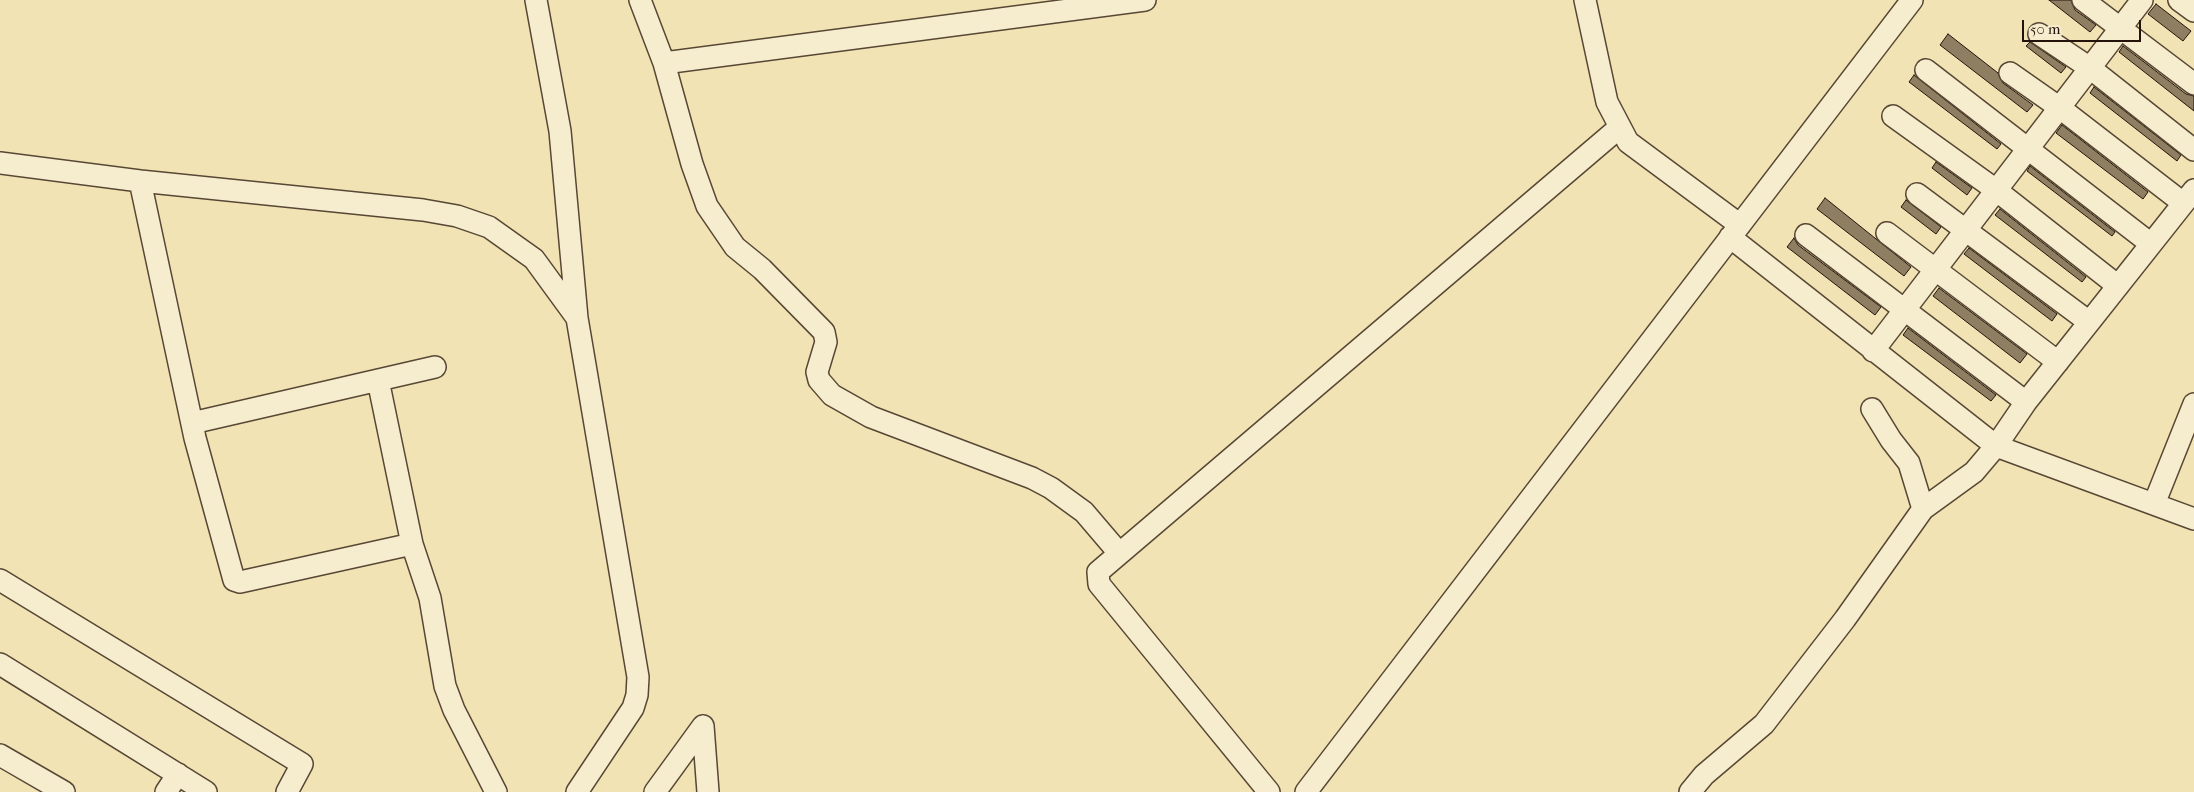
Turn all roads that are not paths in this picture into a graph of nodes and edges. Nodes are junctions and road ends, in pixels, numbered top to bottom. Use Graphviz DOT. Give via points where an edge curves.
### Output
graph roads {
  1 [pos="536,0"];
  2 [pos="640,0"];
  3 [pos="1145,0"];
  4 [pos="1585,0"];
  5 [pos="1912,0"];
  6 [pos="2083,0"];
  7 [pos="2142,0"];
  8 [pos="2179,0"];
  9 [pos="2194,11"];
  10 [pos="2121,28"];
  11 [pos="2039,34"];
  12 [pos="664,63"];
  13 [pos="2090,68"];
  14 [pos="1926,70"];
  15 [pos="2010,73"];
  16 [pos="2194,84"];
  17 [pos="2060,108"];
  18 [pos="1893,116"];
  19 [pos="1620,127"];
  20 [pos="2029,148"];
  21 [pos="2194,150"];
  22 [pos="0,163"];
  23 [pos="140,180"];
  24 [pos="1996,190"];
  25 [pos="1916,194"];
  26 [pos="2189,196"];
  27 [pos="1966,229"];
  28 [pos="1735,231"];
  29 [pos="1886,233"];
  30 [pos="1806,235"];
  31 [pos="2151,244"];
  32 [pos="1935,270"];
  33 [pos="2118,286"];
  34 [pos="1906,308"];
  35 [pos="578,318"];
  36 [pos="2089,322"];
  37 [pos="1873,351"];
  38 [pos="2058,362"];
  39 [pos="435,367"];
  40 [pos="378,380"];
  41 [pos="2026,402"];
  42 [pos="2194,404"];
  43 [pos="1872,409"];
  44 [pos="192,423"];
  45 [pos="1996,446"];
  46 [pos="2154,504"];
  47 [pos="1923,509"];
  48 [pos="2194,519"];
  49 [pos="412,544"];
  50 [pos="1119,553"];
  51 [pos="0,580"];
  52 [pos="0,664"];
  53 [pos="0,755"];
  54 [pos="178,774"];
  55 [pos="64,792"];
  56 [pos="166,792"];
  57 [pos="206,792"];
  58 [pos="287,792"];
  59 [pos="496,792"];
  60 [pos="577,792"];
  61 [pos="655,792"];
  62 [pos="708,792"];
  63 [pos="1270,792"];
  64 [pos="1306,792"];
  65 [pos="1690,792"];
  1 -- 35 [label="street" via="560,131"];
  2 -- 12 [label="street"];
  3 -- 12 [label="street"];
  4 -- 19 [label="street" via="1607,102"];
  5 -- 28 [label="street"];
  6 -- 10 [label="street"];
  7 -- 10 [label="street"];
  8 -- 9 [label="street"];
  10 -- 13 [label="street"];
  10 -- 16 [label="street"];
  11 -- 13 [label="street"];
  12 -- 50 [label="street" via="707,206 735,247 762,269 824,332 826,342 817,372 819,380 832,395 871,417 1051,488 1084,512"];
  13 -- 17 [label="street"];
  13 -- 21 [label="street"];
  14 -- 20 [label="street"];
  15 -- 17 [label="street"];
  17 -- 20 [label="street"];
  17 -- 26 [label="street"];
  18 -- 24 [label="street"];
  19 -- 28 [label="street" via="1628,142"];
  19 -- 50 [label="street"];
  20 -- 24 [label="street"];
  20 -- 31 [label="street"];
  22 -- 23 [label="street"];
  23 -- 35 [label="street" via="423,210 473,220 504,236 534,259"];
  23 -- 44 [label="street"];
  24 -- 27 [label="street"];
  24 -- 33 [label="street"];
  25 -- 27 [label="street"];
  26 -- 31 [label="street"];
  27 -- 32 [label="street"];
  27 -- 36 [label="street"];
  28 -- 37 [label="street"];
  28 -- 64 [label="street"];
  29 -- 32 [label="street"];
  30 -- 34 [label="street"];
  31 -- 33 [label="street"];
  32 -- 34 [label="street"];
  32 -- 38 [label="street"];
  33 -- 36 [label="street"];
  34 -- 37 [label="street"];
  34 -- 41 [label="street"];
  35 -- 60 [label="street" via="638,677 638,695 633,708"];
  36 -- 38 [label="street"];
  37 -- 45 [label="street"];
  38 -- 41 [label="street"];
  39 -- 40 [label="street"];
  40 -- 44 [label="street"];
  40 -- 49 [label="street"];
  41 -- 45 [label="street"];
  42 -- 46 [label="street"];
  43 -- 47 [label="street" via="1909,463"];
  44 -- 49 [label="street" via="236,583"];
  45 -- 46 [label="street"];
  45 -- 47 [label="street" via="1974,472"];
  46 -- 48 [label="street"];
  47 -- 65 [label="street" via="1840,626 1764,724 1704,775"];
  49 -- 59 [label="street" via="430,598 445,686"];
  50 -- 63 [label="street" via="1098,572 1099,584"];
  51 -- 58 [label="street" via="302,764"];
  52 -- 54 [label="street"];
  53 -- 55 [label="street"];
  54 -- 56 [label="street"];
  54 -- 57 [label="street"];
  61 -- 62 [label="street" via="703,726"];
}
